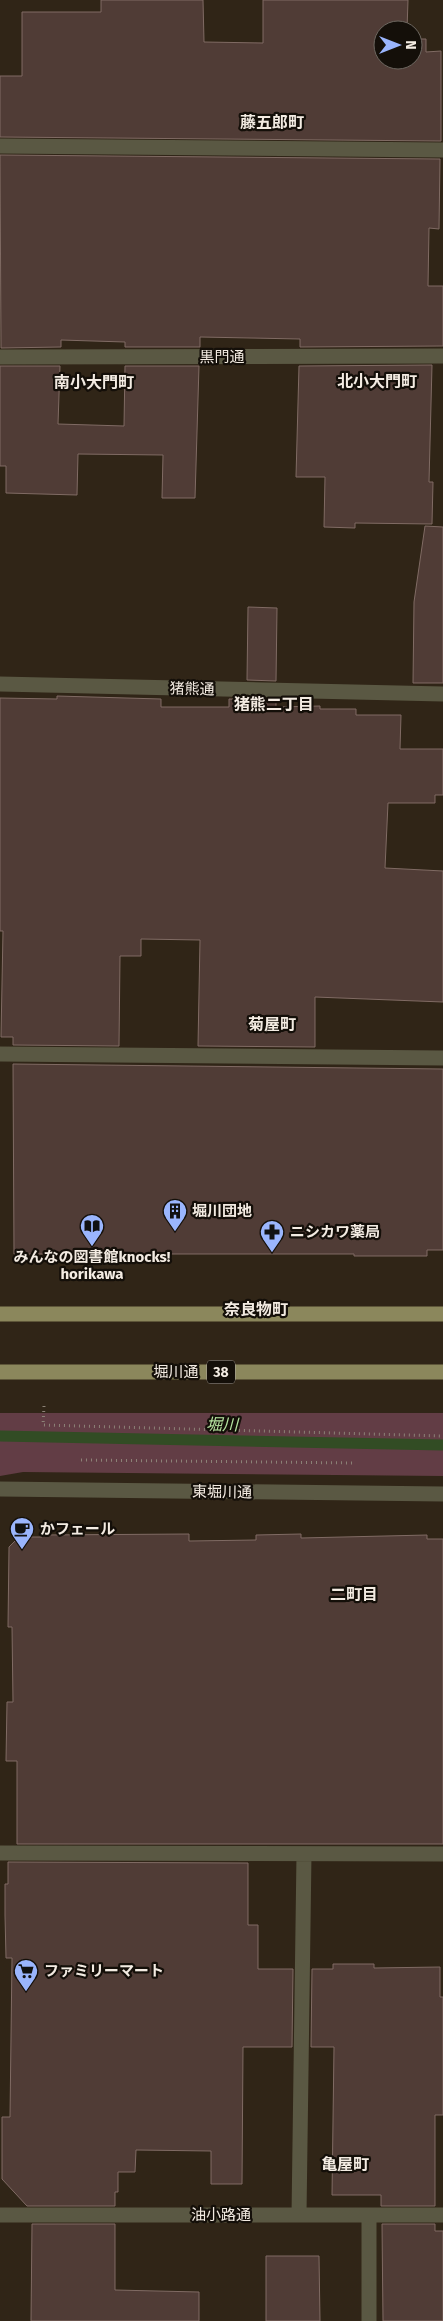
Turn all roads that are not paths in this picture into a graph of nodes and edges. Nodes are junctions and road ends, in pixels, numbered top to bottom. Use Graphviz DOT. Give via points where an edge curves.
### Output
graph roads {
  1 [pos="0,146"];
  2 [pos="443,150"];
  3 [pos="443,356"];
  4 [pos="0,357"];
  5 [pos="0,684"];
  6 [pos="443,694"];
  7 [pos="0,1054"];
  8 [pos="443,1058"];
  9 [pos="0,1314"];
  10 [pos="443,1314"];
  11 [pos="0,1372"];
  12 [pos="443,1372"];
  13 [pos="0,1489"];
  14 [pos="443,1494"];
  15 [pos="0,1853"];
  16 [pos="304,1854"];
  17 [pos="443,1854"];
  18 [pos="0,2214"];
  19 [pos="299,2215"];
  20 [pos="369,2215"];
  21 [pos="443,2215"];
  22 [pos="369,2321"];
  1 -- 2 [label="street"];
  3 -- 4 [label="street, 黒門通"];
  5 -- 6 [label="street, 猪熊通"];
  7 -- 8 [label="street"];
  9 -- 10 [label="main road"];
  11 -- 12 [label="main road, 堀川通 / 38"];
  13 -- 14 [label="street, 東堀川通"];
  15 -- 16 [label="street"];
  16 -- 17 [label="street"];
  16 -- 19 [label="street"];
  18 -- 19 [label="street, 油小路通"];
  19 -- 20 [label="street, 油小路通"];
  20 -- 21 [label="street, 油小路通"];
  20 -- 22 [label="street"];
}
